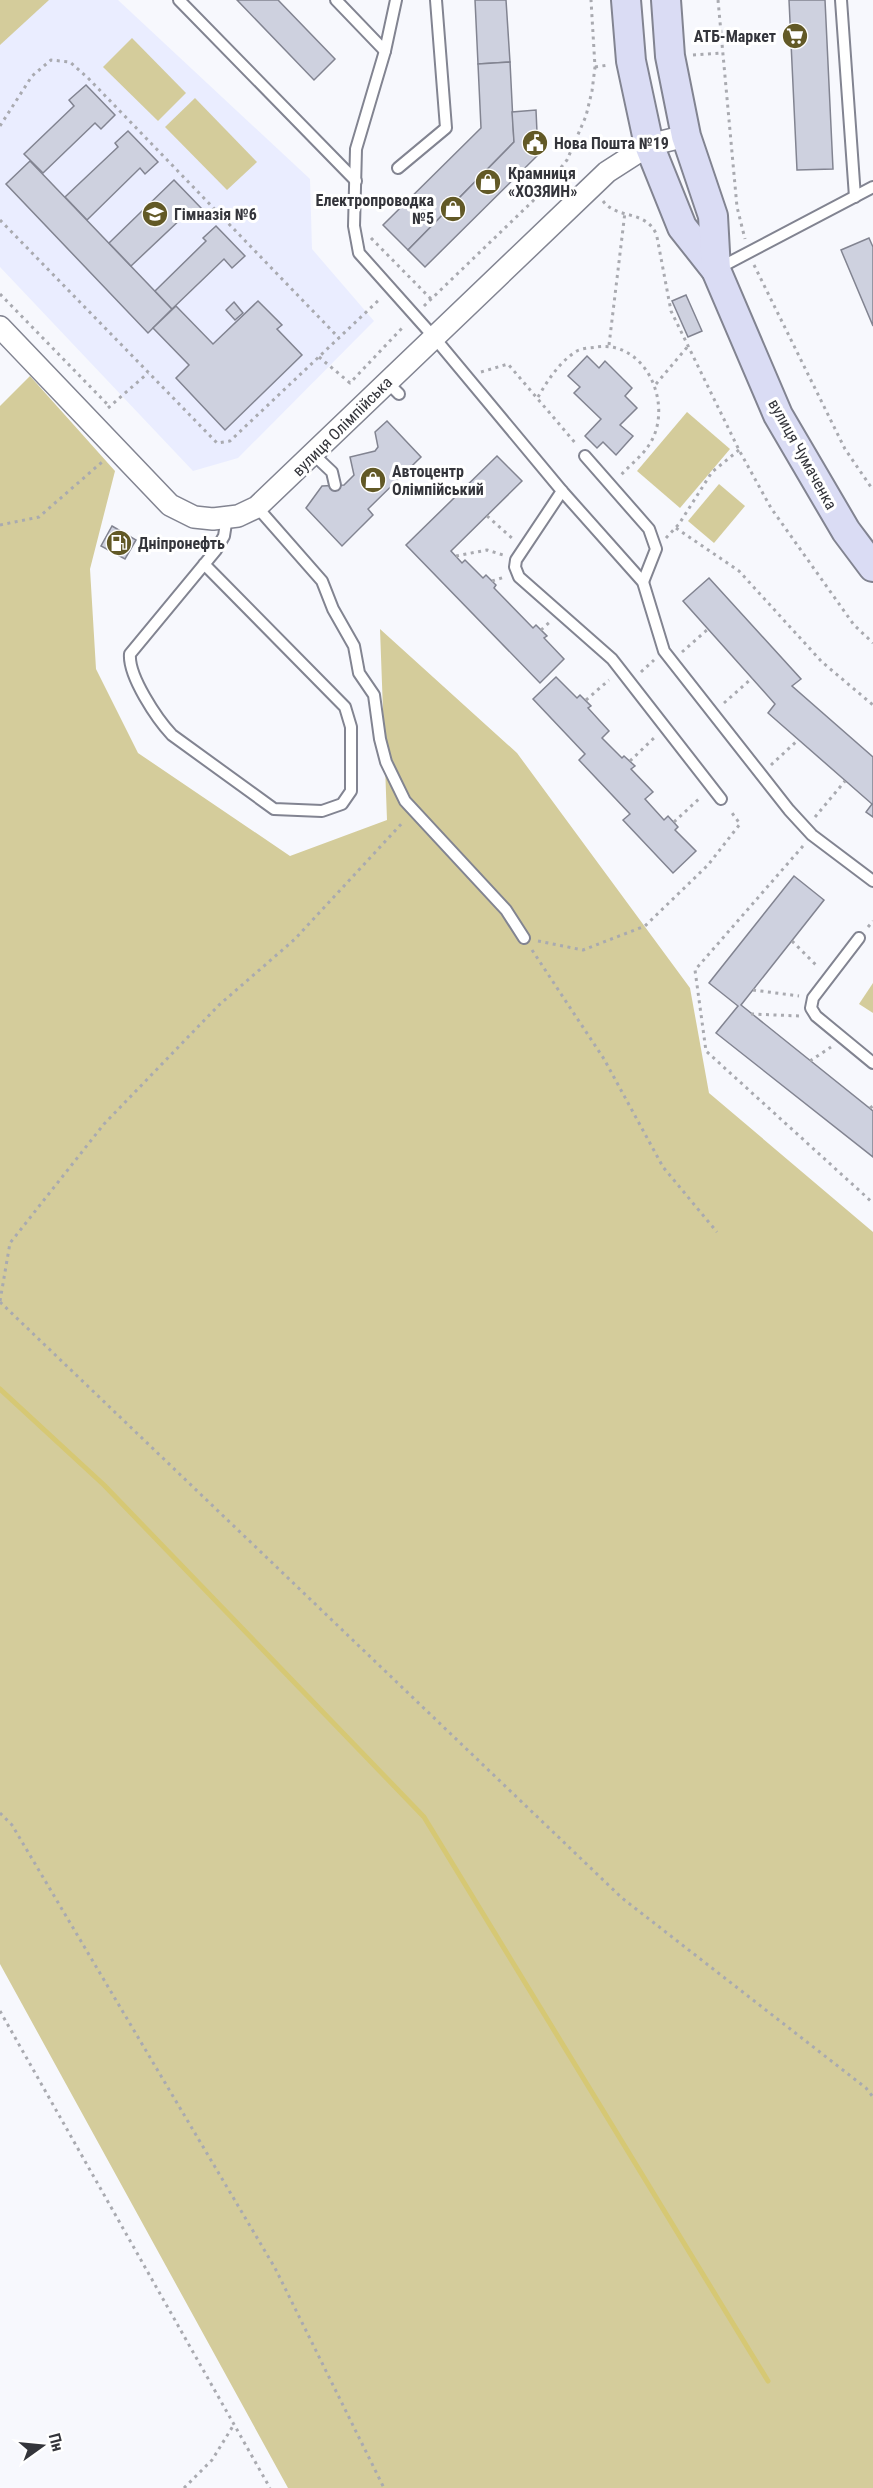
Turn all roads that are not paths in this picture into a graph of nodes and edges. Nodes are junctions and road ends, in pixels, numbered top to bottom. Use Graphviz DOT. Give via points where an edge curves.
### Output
graph roads {
  1 [pos="179,0"];
  2 [pos="336,0"];
  3 [pos="396,0"];
  4 [pos="436,0"];
  5 [pos="626,0"];
  6 [pos="666,0"];
  7 [pos="841,0"];
  8 [pos="385,51"];
  9 [pos="686,136"];
  10 [pos="649,146"];
  11 [pos="398,168"];
  12 [pos="356,181"];
  13 [pos="873,187"];
  14 [pos="855,197"];
  15 [pos="716,270"];
  16 [pos="0,327"];
  17 [pos="433,336"];
  18 [pos="314,455"];
  19 [pos="585,456"];
  20 [pos="335,485"];
  21 [pos="562,491"];
  22 [pos="257,507"];
  23 [pos="227,517"];
  24 [pos="204,564"];
  25 [pos="873,567"];
  26 [pos="643,582"];
  27 [pos="721,800"];
  28 [pos="873,881"];
  29 [pos="524,938"];
  30 [pos="859,938"];
  31 [pos="873,1063"];
  1 -- 12 [label="lane"];
  2 -- 8 [label="lane"];
  3 -- 8 [label="lane"];
  4 -- 11 [label="lane" via="446,128"];
  5 -- 10 [label="street, вулиця Чумаченка" via="631,61"];
  6 -- 9 [label="street, вулиця Чумаченка" via="670,56"];
  7 -- 14 [label="lane"];
  8 -- 12 [label="lane" via="356,149"];
  9 -- 10 [label="street, вулиця Олімпійська"];
  9 -- 15 [label="street, вулиця Чумаченка" via="713,216"];
  10 -- 15 [label="street, вулиця Чумаченка" via="682,227"];
  10 -- 17 [label="street, вулиця Олімпійська" via="607,172"];
  12 -- 17 [label="lane" via="354,226 359,253"];
  13 -- 14 [label="lane"];
  14 -- 15 [label="lane"];
  15 -- 25 [label="street, вулиця Чумаченка" via="778,415 846,531"];
  16 -- 23 [label="street, вулиця Олімпійська" via="170,505 194,517"];
  17 -- 18 [label="street, вулиця Олімпійська" via="393,388"];
  17 -- 21 [label="lane"];
  18 -- 20 [label="lane" via="332,472"];
  18 -- 22 [label="street, вулиця Олімпійська"];
  19 -- 26 [label="lane" via="649,529 656,549"];
  21 -- 26 [label="lane"];
  21 -- 27 [label="lane" via="516,560 519,577 612,659"];
  22 -- 23 [label="street, вулиця Олімпійська"];
  22 -- 29 [label="lane" via="322,581 354,646 359,673 374,695 386,762 394,782 414,811 506,910"];
  23 -- 24 [label="lane" via="224,536"];
  24 -- 24 [label="lane" via="130,654 133,673 161,723 274,809 322,810 342,804 351,791 351,727 345,707"];
  26 -- 28 [label="lane" via="664,651 712,714 809,831"];
  30 -- 31 [label="lane" via="813,998 811,1008"];
}
